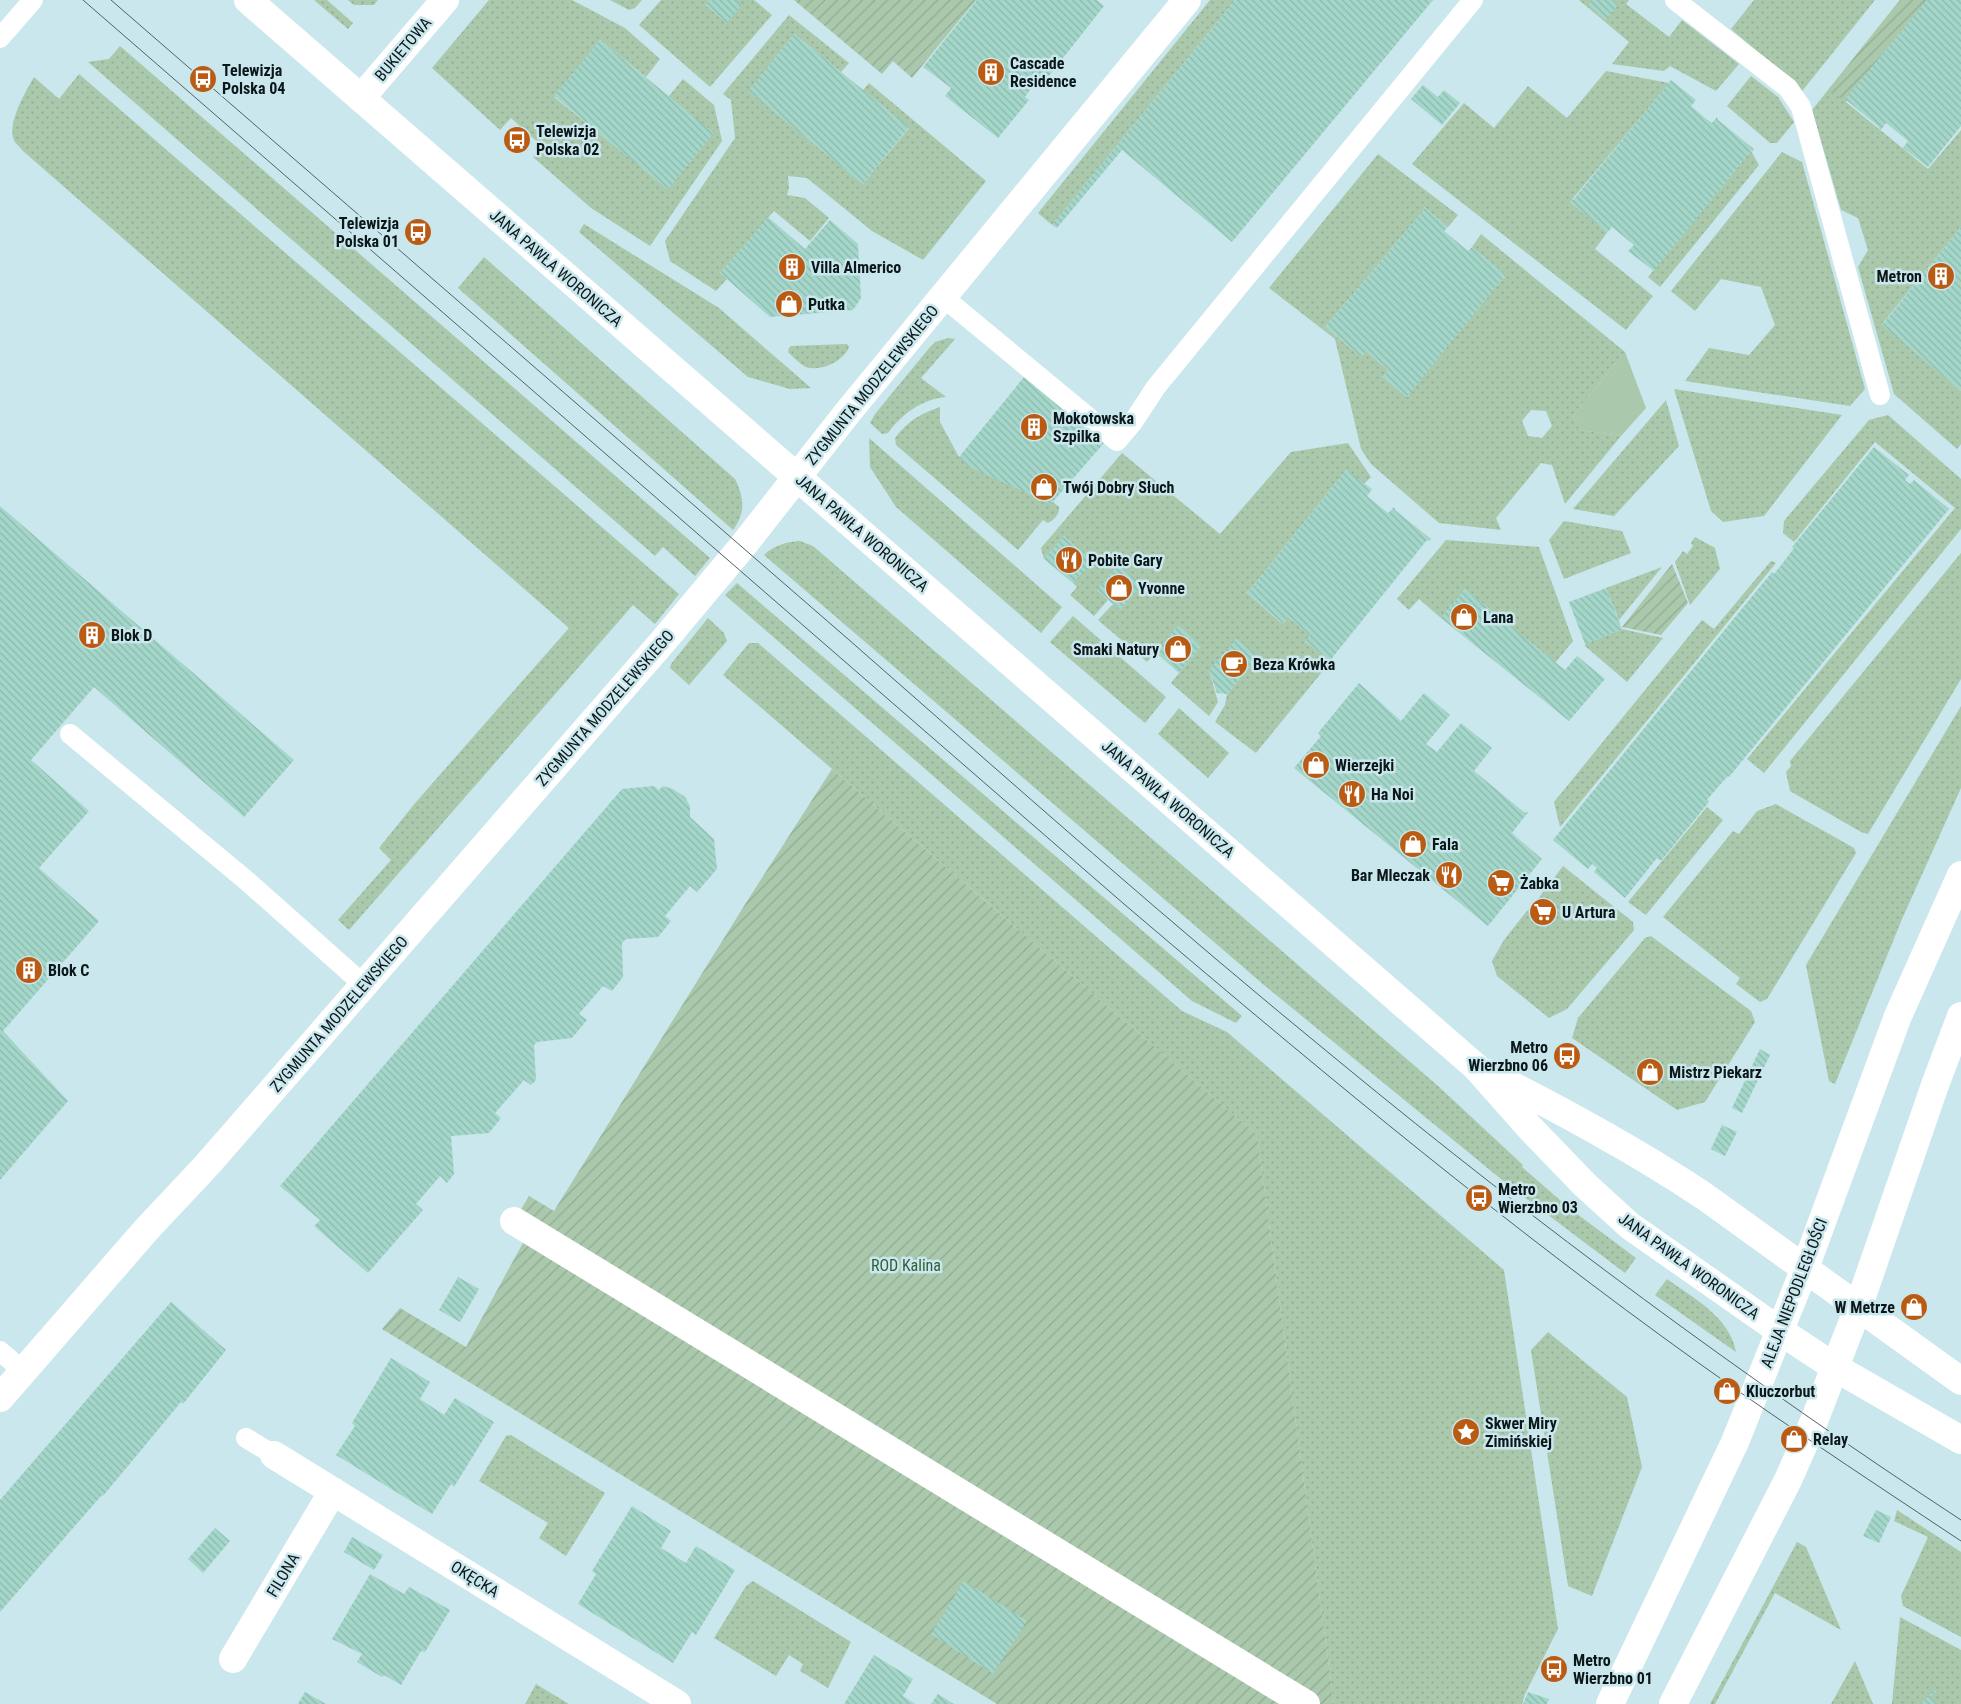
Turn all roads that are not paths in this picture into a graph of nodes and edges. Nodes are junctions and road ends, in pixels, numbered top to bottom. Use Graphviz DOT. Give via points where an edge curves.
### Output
graph roads {
  1 [pos="33,0"];
  2 [pos="248,0"];
  3 [pos="445,0"];
  4 [pos="1187,0"];
  5 [pos="1473,0"];
  6 [pos="1675,0"];
  7 [pos="0,38"];
  8 [pos="361,98"];
  9 [pos="943,297"];
  10 [pos="1880,395"];
  11 [pos="798,478"];
  12 [pos="70,734"];
  13 [pos="1961,876"];
  14 [pos="364,985"];
  15 [pos="1961,1016"];
  16 [pos="1476,1067"];
  17 [pos="514,1221"];
  18 [pos="1804,1268"];
  19 [pos="1858,1308"];
  20 [pos="1780,1331"];
  21 [pos="0,1351"];
  22 [pos="1836,1368"];
  23 [pos="23,1371"];
  24 [pos="1961,1381"];
  25 [pos="0,1398"];
  26 [pos="246,1438"];
  27 [pos="1961,1440"];
  28 [pos="274,1455"];
  29 [pos="333,1492"];
  30 [pos="233,1659"];
  31 [pos="677,1704"];
  32 [pos="1306,1704"];
  33 [pos="1610,1704"];
  34 [pos="1673,1704"];
  1 -- 7 [label="lane"];
  2 -- 8 [label="street, JANA PAWŁA WORONICZA"];
  3 -- 8 [label="street, BUKIETOWA"];
  4 -- 9 [label="street, ZYGMUNTA MODZELEWSKIEGO"];
  5 -- 9 [label="lane" via="1156,387 1117,441"];
  6 -- 10 [label="lane" via="1788,88 1801,107"];
  8 -- 11 [label="street, JANA PAWŁA WORONICZA"];
  9 -- 11 [label="street, ZYGMUNTA MODZELEWSKIEGO"];
  11 -- 14 [label="street, ZYGMUNTA MODZELEWSKIEGO" via="660,645"];
  11 -- 16 [label="street, JANA PAWŁA WORONICZA"];
  12 -- 14 [label="lane" via="247,881"];
  13 -- 18 [label="street, ALEJA NIEPODLEGŁOŚCI" via="1898,1016"];
  14 -- 23 [label="street, ZYGMUNTA MODZELEWSKIEGO"];
  15 -- 19 [label="street"];
  16 -- 18 [label="street, JANA PAWŁA WORONICZA" via="1661,1168"];
  16 -- 20 [label="street, JANA PAWŁA WORONICZA" via="1571,1171 1630,1226"];
  17 -- 32 [label="street"];
  18 -- 19 [label="street, JANA PAWŁA WORONICZA"];
  18 -- 20 [label="street, ALEJA NIEPODLEGŁOŚCI"];
  19 -- 22 [label="street"];
  19 -- 24 [label="street, JANA PAWŁA WORONICZA"];
  20 -- 22 [label="street, JANA PAWŁA WORONICZA"];
  20 -- 33 [label="street, ALEJA NIEPODLEGŁOŚCI" via="1735,1442"];
  21 -- 23 [label="lane"];
  22 -- 27 [label="street, JANA PAWŁA WORONICZA"];
  22 -- 34 [label="street" via="1788,1480"];
  23 -- 25 [label="street, ZYGMUNTA MODZELEWSKIEGO"];
  26 -- 28 [label="lane"];
  28 -- 29 [label="street, OKĘCKA"];
  29 -- 30 [label="street, FILONA"];
  29 -- 31 [label="street, OKĘCKA"];
}
